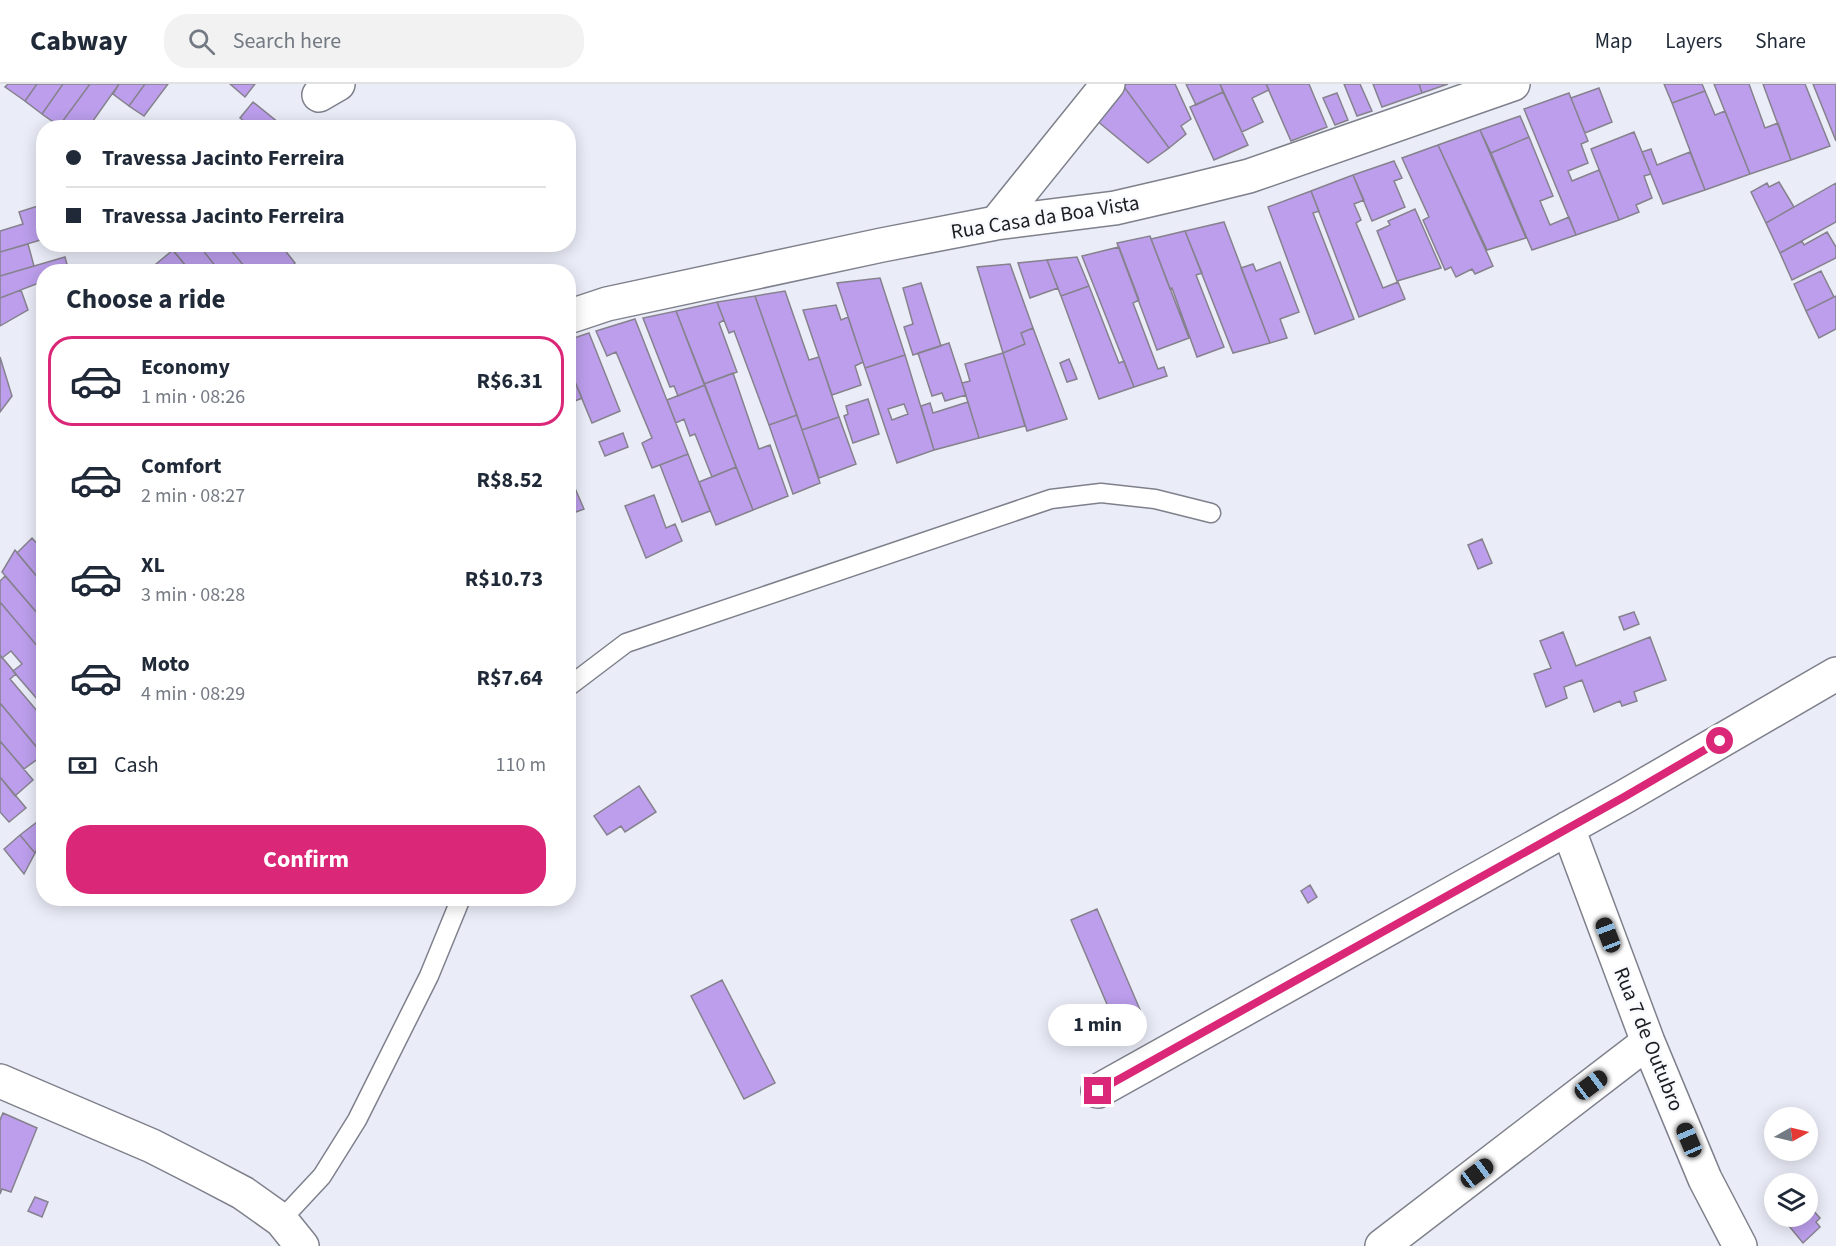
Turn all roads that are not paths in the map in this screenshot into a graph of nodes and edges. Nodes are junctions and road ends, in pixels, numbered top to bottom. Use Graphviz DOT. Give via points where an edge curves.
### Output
graph roads {
  1 [pos="1108,84"];
  2 [pos="1513,84"];
  3 [pos="996,223"];
  4 [pos="576,314"];
  5 [pos="1211,513"];
  6 [pos="1836,674"];
  7 [pos="576,681"];
  8 [pos="1568,828"];
  9 [pos="458,906"];
  10 [pos="1648,1042"];
  11 [pos="0,1080"];
  12 [pos="1098,1091"];
  13 [pos="281,1220"];
  14 [pos="302,1246"];
  15 [pos="1382,1246"];
  16 [pos="1740,1246"];
  1 -- 3 [label="street"];
  2 -- 3 [label="street, Rua Casa da Boa Vista" via="1249,176 1115,208"];
  3 -- 4 [label="street, Rua Casa da Boa Vista" via="718,279"];
  5 -- 7 [label="lane" via="1155,499 1101,493 1050,499 626,642"];
  6 -- 8 [label="street"];
  8 -- 10 [label="street, Rua 7 de Outubro"];
  8 -- 12 [label="street"];
  9 -- 13 [label="lane" via="429,976 357,1120 322,1176"];
  10 -- 15 [label="street"];
  10 -- 16 [label="street, Rua 7 de Outubro" via="1705,1179"];
  11 -- 13 [label="street" via="152,1146 243,1193"];
  13 -- 14 [label="street"];
}
